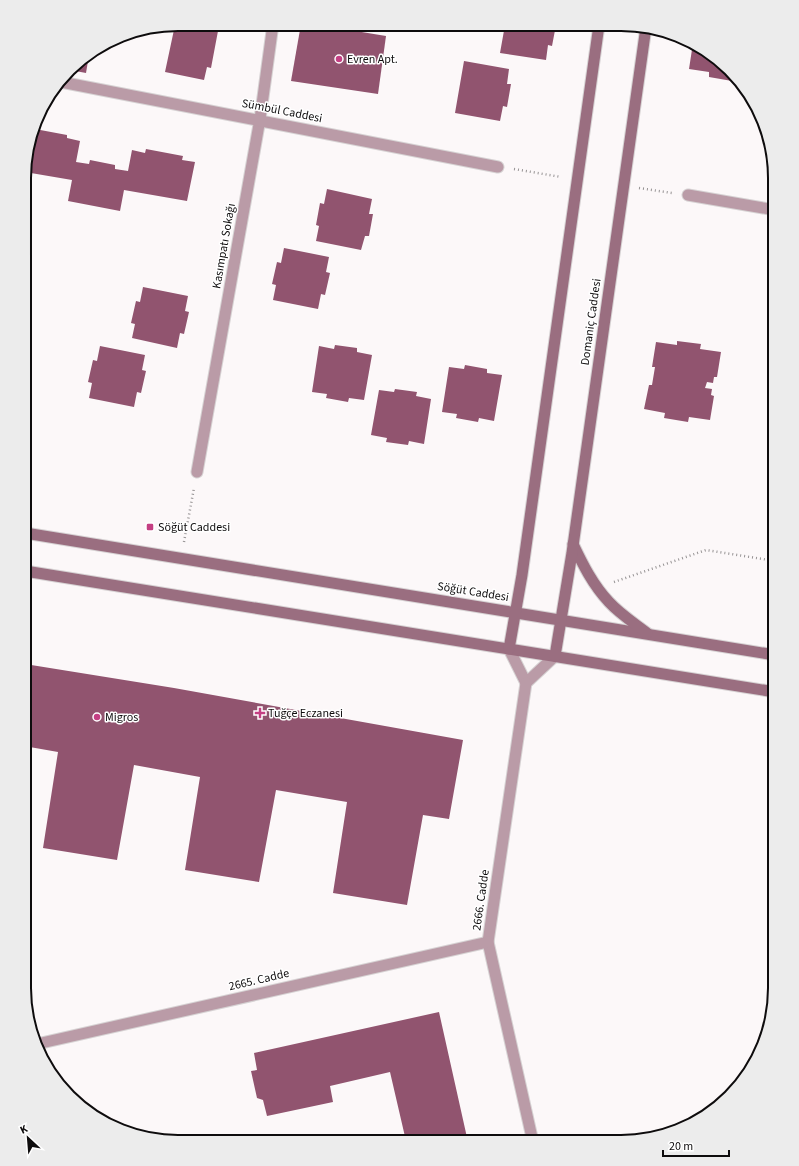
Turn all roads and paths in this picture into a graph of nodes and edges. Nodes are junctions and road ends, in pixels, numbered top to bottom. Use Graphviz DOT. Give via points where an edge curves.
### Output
graph roads {
  1 [pos="272,31"];
  2 [pos="598,31"];
  3 [pos="645,33"];
  4 [pos="66,83"];
  5 [pos="260,120"];
  6 [pos="498,167"];
  7 [pos="577,180"];
  8 [pos="624,185"];
  9 [pos="688,195"];
  10 [pos="768,209"];
  11 [pos="197,472"];
  12 [pos="31,533"];
  13 [pos="573,544"];
  14 [pos="181,558"];
  15 [pos="768,560"];
  16 [pos="31,572"];
  17 [pos="597,588"];
  18 [pos="516,612"];
  19 [pos="561,620"];
  20 [pos="649,634"];
  21 [pos="509,649"];
  22 [pos="768,654"];
  23 [pos="555,656"];
  24 [pos="526,683"];
  25 [pos="768,691"];
  26 [pos="488,942"];
  27 [pos="42,1043"];
  28 [pos="531,1135"];
  1 -- 5 [label="street, Kasımpatı Sokağı"];
  2 -- 7 [label="main road"];
  3 -- 8 [label="main road, Domaniç Caddesi"];
  4 -- 5 [label="street, Sümbül Caddesi"];
  5 -- 6 [label="street, Sümbül Caddesi"];
  5 -- 11 [label="street, Kasımpatı Sokağı"];
  6 -- 7 [label="path"];
  7 -- 18 [label="main road"];
  8 -- 9 [label="path"];
  8 -- 13 [label="main road, Domaniç Caddesi"];
  9 -- 10 [label="street"];
  11 -- 14 [label="path"];
  12 -- 14 [label="main road, Söğüt Caddesi"];
  13 -- 17 [label="main road"];
  13 -- 19 [label="main road, Domaniç Caddesi"];
  14 -- 18 [label="main road, Söğüt Caddesi"];
  15 -- 17 [label="path" via="706,550"];
  16 -- 21 [label="main road"];
  17 -- 20 [label="main road" via="620,612"];
  18 -- 19 [label="main road, Söğüt Caddesi"];
  18 -- 21 [label="main road"];
  19 -- 20 [label="main road, Söğüt Caddesi"];
  19 -- 23 [label="main road, Domaniç Caddesi"];
  20 -- 22 [label="main road, Söğüt Caddesi"];
  21 -- 23 [label="main road"];
  21 -- 24 [label="street"];
  23 -- 24 [label="street"];
  23 -- 25 [label="main road"];
  24 -- 26 [label="street, 2666. Cadde"];
  26 -- 27 [label="street, 2665. Cadde"];
  26 -- 28 [label="street, 2666. Cadde"];
}
